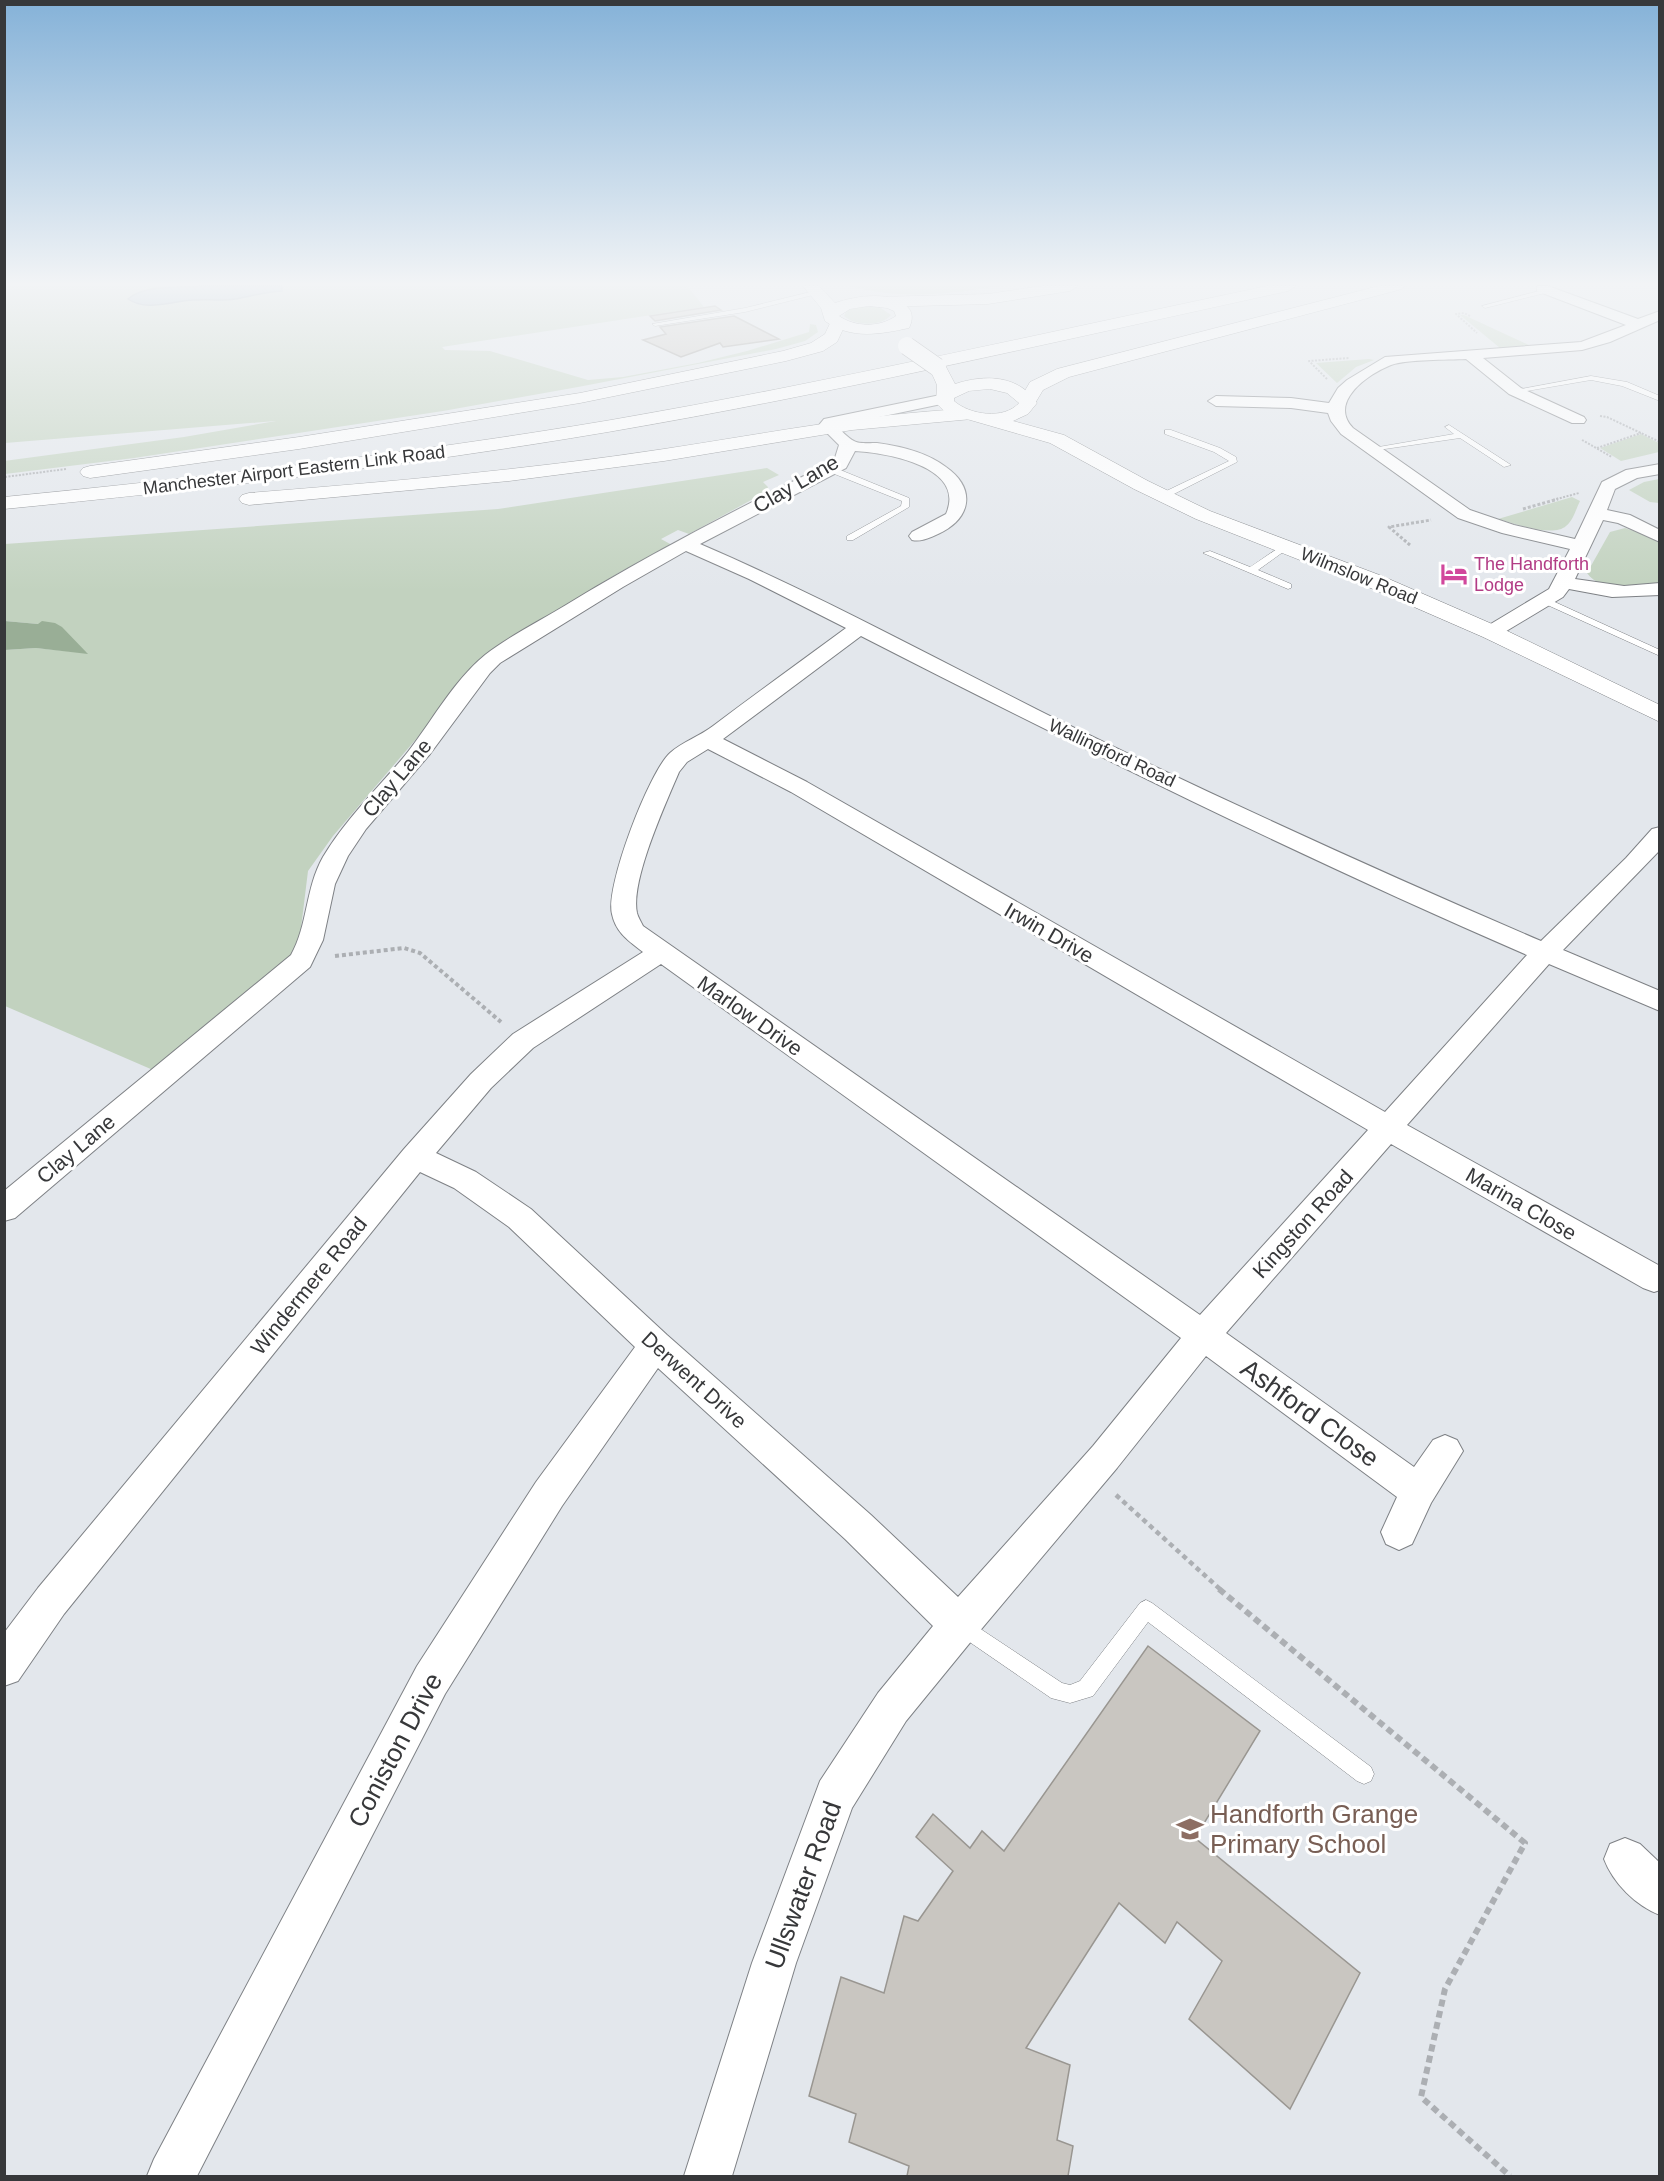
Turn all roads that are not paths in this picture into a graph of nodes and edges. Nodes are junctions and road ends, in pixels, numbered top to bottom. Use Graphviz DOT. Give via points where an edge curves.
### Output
graph roads {
  1 [pos="632,388"];
  2 [pos="726,388"];
  3 [pos="811,388"];
  4 [pos="946,388"];
  5 [pos="961,388"];
  6 [pos="1008,388"];
  7 [pos="1035,388"];
  8 [pos="1347,388"];
  9 [pos="1511,388"];
  10 [pos="1534,388"];
  11 [pos="1633,388"];
  12 [pos="1515,391"];
  13 [pos="945,397"];
  14 [pos="1659,399"];
  15 [pos="1216,401"];
  16 [pos="1028,402"];
  17 [pos="1336,409"];
  18 [pos="974,417"];
  19 [pos="1578,420"];
  20 [pos="1449,427"];
  21 [pos="830,429"];
  22 [pos="1168,432"];
  23 [pos="1462,435"];
  24 [pos="1057,439"];
  25 [pos="848,446"];
  26 [pos="1371,449"];
  27 [pos="1507,465"];
  28 [pos="830,469"];
  29 [pos="1659,469"];
  30 [pos="72,474"];
  31 [pos="4,488"];
  32 [pos="1163,496"];
  33 [pos="225,500"];
  34 [pos="4,503"];
  35 [pos="181,504"];
  36 [pos="1597,513"];
  37 [pos="4,516"];
  38 [pos="918,536"];
  39 [pos="1659,537"];
  40 [pos="850,538"];
  41 [pos="685,544"];
  42 [pos="1580,546"];
  43 [pos="1286,547"];
  44 [pos="1207,552"];
  45 [pos="1251,570"];
  46 [pos="1564,582"];
  47 [pos="1288,586"];
  48 [pos="1659,589"];
  49 [pos="1546,601"];
  50 [pos="859,628"];
  51 [pos="1491,632"];
  52 [pos="1659,653"];
  53 [pos="1659,715"];
  54 [pos="708,740"];
  55 [pos="1659,834"];
  56 [pos="660,953"];
  57 [pos="1544,953"];
  58 [pos="1659,1002"];
  59 [pos="1388,1128"];
  60 [pos="415,1157"];
  61 [pos="4,1209"];
  62 [pos="1654,1279"];
  63 [pos="1203,1335"];
  64 [pos="655,1346"];
  65 [pos="1444,1451"];
  66 [pos="1418,1491"];
  67 [pos="1399,1532"];
  68 [pos="959,1625"];
  69 [pos="4,1667"];
  70 [pos="1364,1774"];
  71 [pos="1625,1858"];
  72 [pos="1659,1894"];
  73 [pos="171,2176"];
  74 [pos="708,2176"];
  1 -- 30 [label="main road" via="452,420"];
  2 -- 31 [label="main road, Manchester Airport Eastern Link Road" via="463,432"];
  3 -- 34 [label="main road, Manchester Airport Eastern Link Road" via="611,426 354,464"];
  4 -- 13 [label="main road"];
  5 -- 13 [label="main road"];
  6 -- 16 [label="main road" via="1019,391"];
  7 -- 16 [label="main road"];
  8 -- 17 [label="street"];
  9 -- 12 [label="street"];
  10 -- 12 [label="lane"];
  11 -- 14 [label="lane"];
  12 -- 19 [label="street"];
  13 -- 18 [label="main road" via="948,407"];
  13 -- 21 [label="street" via="830,422 826,425"];
  15 -- 17 [label="street"];
  16 -- 18 [label="main road" via="1024,410 1010,416"];
  16 -- 24 [label="main road, Wilmslow Road" via="1038,422"];
  17 -- 26 [label="street" via="1337,418 1347,431"];
  18 -- 21 [label="main road" via="913,416"];
  18 -- 24 [label="main road, Wilmslow Road"];
  20 -- 23 [label="lane"];
  21 -- 25 [label="street, Clay Lane"];
  21 -- 33 [label="main road" via="556,468"];
  22 -- 32 [label="lane" via="1217,450 1233,462"];
  23 -- 26 [label="lane"];
  23 -- 27 [label="lane"];
  24 -- 32 [label="main road, Wilmslow Road"];
  25 -- 28 [label="street, Clay Lane" via="840,464"];
  25 -- 38 [label="street" via="891,449 927,462 950,480 959,503 952,518"];
  26 -- 42 [label="street" via="1464,514"];
  28 -- 40 [label="lane" via="906,500 905,507"];
  28 -- 41 [label="street, Clay Lane"];
  29 -- 36 [label="street" via="1608,486"];
  32 -- 43 [label="main road, Wilmslow Road"];
  35 -- 37 [label="main road"];
  36 -- 39 [label="street" via="1624,519"];
  36 -- 42 [label="street"];
  41 -- 50 [label="street, Wallingford Road"];
  41 -- 61 [label="street, Clay Lane" via="515,644 478,673 335,857 321,888 308,950 301,961"];
  42 -- 46 [label="street"];
  43 -- 45 [label="lane"];
  43 -- 51 [label="main road, Wilmslow Road"];
  44 -- 45 [label="lane"];
  45 -- 47 [label="lane"];
  46 -- 48 [label="street" via="1614,591"];
  46 -- 49 [label="street"];
  49 -- 51 [label="street"];
  49 -- 52 [label="lane"];
  50 -- 54 [label="street, Marlow Drive"];
  50 -- 57 [label="street, Wallingford Road" via="1050,724"];
  51 -- 53 [label="main road, Wilmslow Road"];
  54 -- 56 [label="street, Marlow Drive" via="679,757 668,770 636,848 625,894 624,913 632,931"];
  54 -- 59 [label="street, Irwin Drive" via="799,787"];
  55 -- 57 [label="street, Kingston Road"];
  56 -- 60 [label="street, Windermere Road" via="523,1041 481,1081"];
  56 -- 63 [label="street, Marlow Drive"];
  57 -- 58 [label="street, Wallingford Road"];
  57 -- 59 [label="street, Kingston Road"];
  59 -- 62 [label="street, Marina Close"];
  59 -- 63 [label="street, Kingston Road"];
  60 -- 64 [label="street, Derwent Drive" via="465,1180 520,1218"];
  60 -- 69 [label="street, Windermere Road" via="58,1592"];
  63 -- 66 [label="street, Ashford Close"];
  63 -- 68 [label="street, Kingston Road" via="1090,1474"];
  64 -- 68 [label="street, Derwent Drive" via="858,1527"];
  64 -- 73 [label="street, Coniston Drive" via="549,1494 431,1680"];
  65 -- 66 [label="street"];
  66 -- 67 [label="street"];
  68 -- 70 [label="lane" via="1070,1694 1086,1689 1146,1609"];
  68 -- 74 [label="street, Ullswater Road" via="892,1707 835,1796 774,1963"];
  71 -- 72 [label="street"];
}
